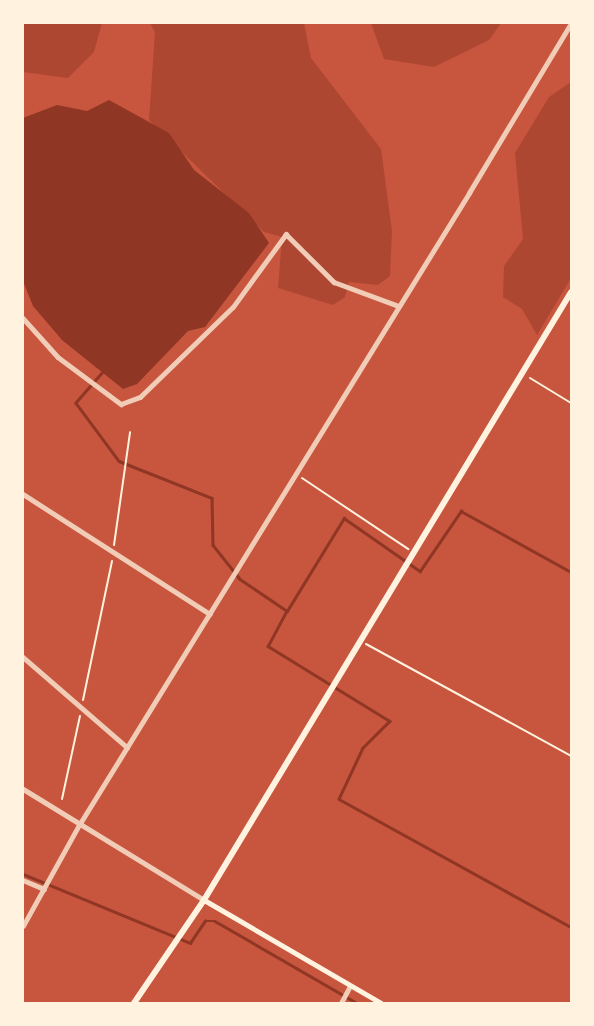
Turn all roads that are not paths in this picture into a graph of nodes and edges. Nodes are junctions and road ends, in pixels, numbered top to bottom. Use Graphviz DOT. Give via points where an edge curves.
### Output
graph roads {
  1 [pos="571,23"];
  2 [pos="469,193"];
  3 [pos="571,292"];
  4 [pos="399,306"];
  5 [pos="23,318"];
  6 [pos="23,494"];
  7 [pos="210,614"];
  8 [pos="23,657"];
  9 [pos="127,747"];
  10 [pos="23,789"];
  11 [pos="79,825"];
  12 [pos="23,880"];
  13 [pos="44,889"];
  14 [pos="204,900"];
  15 [pos="23,926"];
  16 [pos="350,986"];
  17 [pos="134,1003"];
  18 [pos="341,1003"];
  19 [pos="381,1003"];
  1 -- 2 [label="street"];
  2 -- 4 [label="street"];
  3 -- 14 [label="main road"];
  4 -- 5 [label="street" via="334,282 285,234 233,307 140,397 121,404 58,357"];
  4 -- 7 [label="street"];
  6 -- 7 [label="street"];
  7 -- 9 [label="street"];
  8 -- 9 [label="street"];
  9 -- 11 [label="street"];
  10 -- 11 [label="street"];
  11 -- 13 [label="street"];
  11 -- 14 [label="street"];
  12 -- 13 [label="street"];
  13 -- 15 [label="street"];
  14 -- 16 [label="main road"];
  14 -- 17 [label="main road"];
  16 -- 18 [label="street"];
  16 -- 19 [label="main road"];
}
